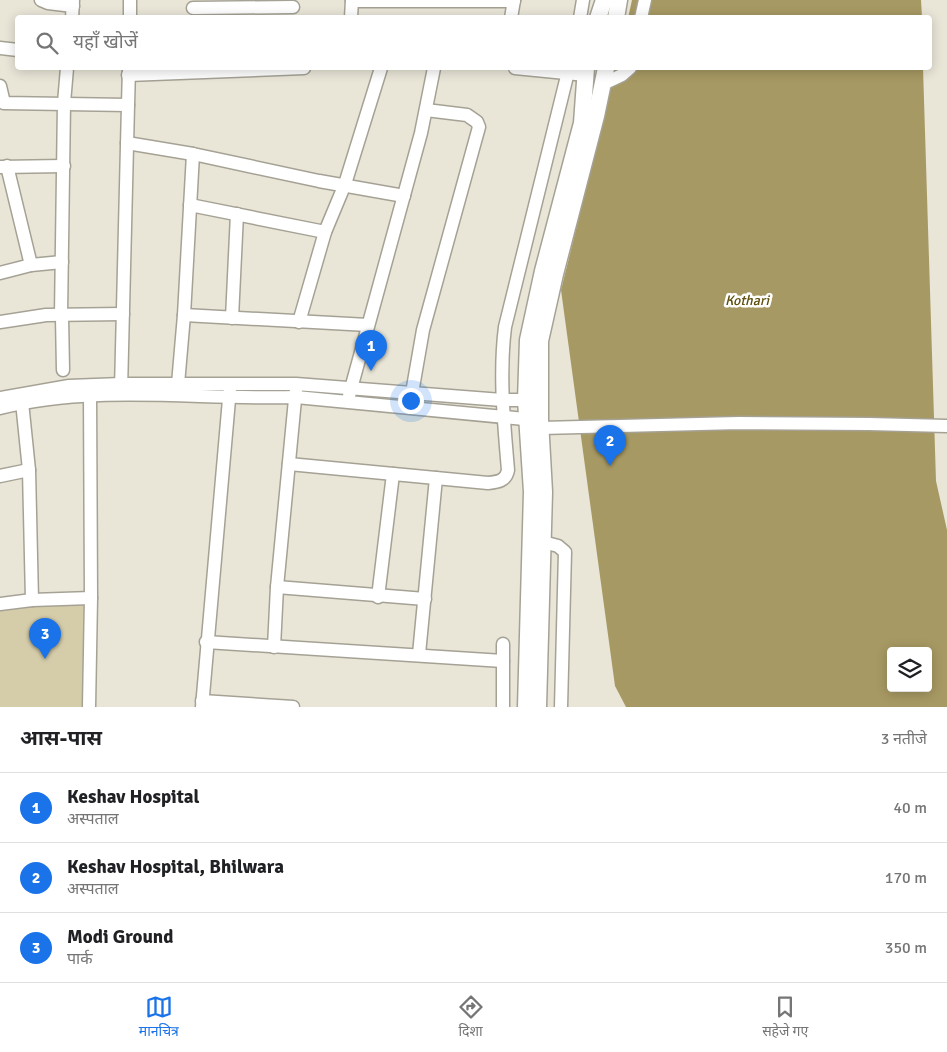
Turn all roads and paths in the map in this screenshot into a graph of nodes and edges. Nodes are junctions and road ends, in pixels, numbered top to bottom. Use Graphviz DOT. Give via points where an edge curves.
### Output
graph roads {
  1 [pos="41,0"];
  2 [pos="130,0"];
  3 [pos="352,0"];
  4 [pos="410,0"];
  5 [pos="583,0"];
  6 [pos="604,0"];
  7 [pos="619,0"];
  8 [pos="645,0"];
  9 [pos="514,1"];
  10 [pos="201,5"];
  11 [pos="73,8"];
  12 [pos="293,8"];
  13 [pos="130,15"];
  14 [pos="351,15"];
  15 [pos="512,15"];
  16 [pos="580,15"];
  17 [pos="599,15"];
  18 [pos="616,15"];
  19 [pos="642,15"];
  20 [pos="0,48"];
  21 [pos="15,50"];
  22 [pos="68,70"];
  23 [pos="183,70"];
  24 [pos="380,70"];
  25 [pos="434,70"];
  26 [pos="550,70"];
  27 [pos="606,70"];
  28 [pos="628,70"];
  29 [pos="128,71"];
  30 [pos="568,71"];
  31 [pos="586,71"];
  32 [pos="603,84"];
  33 [pos="0,86"];
  34 [pos="2,103"];
  35 [pos="64,103"];
  36 [pos="128,105"];
  37 [pos="426,110"];
  38 [pos="127,143"];
  39 [pos="193,154"];
  40 [pos="4,166"];
  41 [pos="64,166"];
  42 [pos="345,184"];
  43 [pos="404,196"];
  44 [pos="190,205"];
  45 [pos="237,214"];
  46 [pos="325,232"];
  47 [pos="62,262"];
  48 [pos="31,265"];
  49 [pos="0,273"];
  50 [pos="123,314"];
  51 [pos="61,315"];
  52 [pos="184,315"];
  53 [pos="232,318"];
  54 [pos="0,322"];
  55 [pos="299,322"];
  56 [pos="368,326"];
  57 [pos="63,370"];
  58 [pos="178,384"];
  59 [pos="296,384"];
  60 [pos="121,389"];
  61 [pos="350,389"];
  62 [pos="229,390"];
  63 [pos="412,393"];
  64 [pos="90,395"];
  65 [pos="296,397"];
  66 [pos="0,398"];
  67 [pos="502,400"];
  68 [pos="533,400"];
  69 [pos="22,402"];
  70 [pos="347,403"];
  71 [pos="0,408"];
  72 [pos="503,418"];
  73 [pos="536,423"];
  74 [pos="947,426"];
  75 [pos="289,464"];
  76 [pos="29,470"];
  77 [pos="393,474"];
  78 [pos="0,476"];
  79 [pos="436,478"];
  80 [pos="543,542"];
  81 [pos="277,587"];
  82 [pos="378,597"];
  83 [pos="91,598"];
  84 [pos="32,600"];
  85 [pos="425,600"];
  86 [pos="0,604"];
  87 [pos="206,642"];
  88 [pos="503,644"];
  89 [pos="274,647"];
  90 [pos="419,654"];
  91 [pos="503,660"];
  92 [pos="202,704"];
  93 [pos="270,706"];
  94 [pos="89,707"];
  95 [pos="293,707"];
  96 [pos="503,707"];
  97 [pos="526,707"];
  98 [pos="538,707"];
  99 [pos="562,707"];
  1 -- 11 [label="street"];
  2 -- 13 [label="street"];
  3 -- 4 [label="street"];
  3 -- 14 [label="street"];
  4 -- 9 [label="street"];
  5 -- 16 [label="street"];
  6 -- 17 [label="main road"];
  7 -- 18 [label="main road"];
  8 -- 19 [label="street"];
  9 -- 15 [label="street"];
  10 -- 12 [label="street"];
  20 -- 21 [label="street"];
  22 -- 35 [label="street"];
  23 -- 29 [label="street"];
  24 -- 42 [label="street"];
  25 -- 37 [label="street"];
  26 -- 30 [label="street"];
  27 -- 32 [label="main road"];
  28 -- 32 [label="street"];
  29 -- 36 [label="street"];
  30 -- 31 [label="street"];
  30 -- 67 [label="street" via="508,313 503,346"];
  31 -- 68 [label="main road" via="582,123 528,340"];
  32 -- 68 [label="main road" via="546,311"];
  33 -- 34 [label="street"];
  34 -- 35 [label="street"];
  35 -- 36 [label="street"];
  35 -- 41 [label="street"];
  36 -- 38 [label="street"];
  37 -- 43 [label="street"];
  37 -- 63 [label="street" via="467,115 479,127 423,330"];
  38 -- 39 [label="street"];
  38 -- 50 [label="street"];
  39 -- 42 [label="street"];
  39 -- 44 [label="street"];
  40 -- 41 [label="street"];
  40 -- 48 [label="street"];
  41 -- 47 [label="street"];
  42 -- 43 [label="street"];
  42 -- 46 [label="street"];
  43 -- 56 [label="street"];
  44 -- 45 [label="street"];
  44 -- 52 [label="street"];
  45 -- 46 [label="street"];
  45 -- 53 [label="street"];
  46 -- 55 [label="street"];
  47 -- 48 [label="street"];
  47 -- 51 [label="street"];
  48 -- 49 [label="street"];
  50 -- 51 [label="street"];
  50 -- 60 [label="street"];
  51 -- 54 [label="street"];
  51 -- 57 [label="street"];
  52 -- 53 [label="street"];
  52 -- 58 [label="street"];
  53 -- 55 [label="street"];
  55 -- 56 [label="street"];
  56 -- 61 [label="street"];
  58 -- 60 [label="street"];
  58 -- 62 [label="street"];
  59 -- 61 [label="street"];
  59 -- 62 [label="street"];
  59 -- 65 [label="street"];
  60 -- 62 [label="street"];
  60 -- 64 [label="street"];
  60 -- 66 [label="street" via="69,386"];
  61 -- 63 [label="street"];
  61 -- 70 [label="street"];
  62 -- 65 [label="street" via="264,398"];
  62 -- 87 [label="street"];
  63 -- 67 [label="street"];
  64 -- 69 [label="street"];
  64 -- 83 [label="street"];
  65 -- 70 [label="street"];
  65 -- 75 [label="street"];
  67 -- 68 [label="street"];
  67 -- 72 [label="street"];
  68 -- 73 [label="main road"];
  69 -- 71 [label="street"];
  69 -- 76 [label="street"];
  70 -- 72 [label="street"];
  72 -- 73 [label="street"];
  72 -- 79 [label="street" via="508,470 502,480 488,483"];
  73 -- 74 [label="street"];
  73 -- 80 [label="main road" via="544,492"];
  73 -- 97 [label="main road"];
  75 -- 77 [label="street"];
  75 -- 81 [label="street"];
  76 -- 78 [label="street"];
  76 -- 84 [label="street"];
  77 -- 79 [label="street"];
  77 -- 82 [label="street"];
  79 -- 85 [label="street"];
  80 -- 98 [label="main road"];
  80 -- 99 [label="street" via="558,546 565,552"];
  81 -- 82 [label="street"];
  81 -- 89 [label="street"];
  82 -- 85 [label="street"];
  83 -- 84 [label="street"];
  83 -- 94 [label="street"];
  84 -- 86 [label="street"];
  85 -- 90 [label="street"];
  87 -- 89 [label="street"];
  87 -- 92 [label="street"];
  88 -- 91 [label="street"];
  89 -- 90 [label="street"];
  90 -- 91 [label="street"];
  91 -- 96 [label="street"];
  92 -- 93 [label="street"];
  93 -- 95 [label="street"];
}
